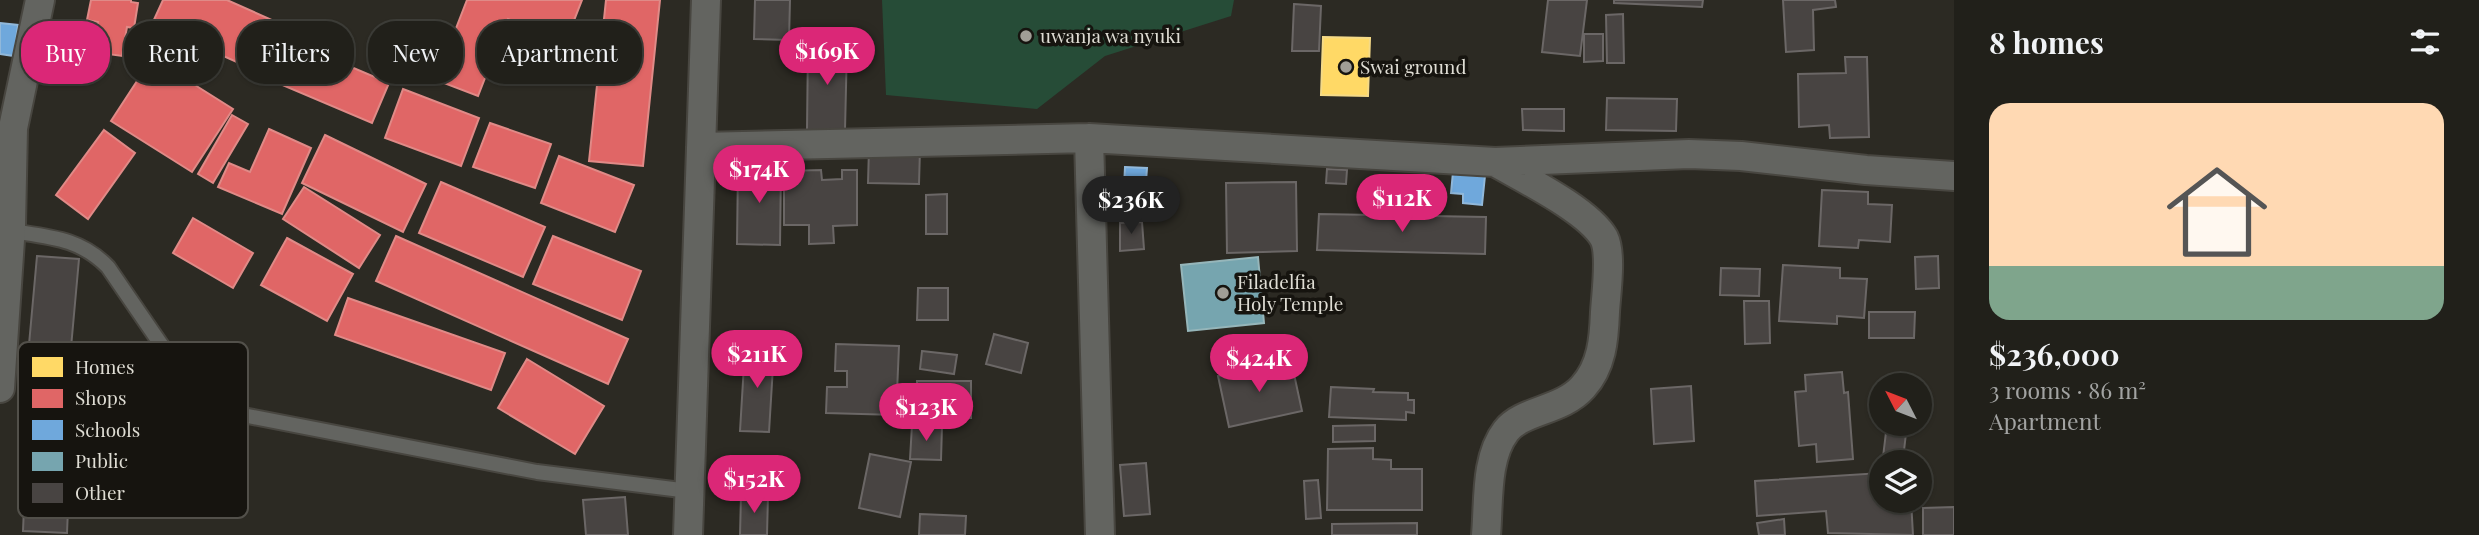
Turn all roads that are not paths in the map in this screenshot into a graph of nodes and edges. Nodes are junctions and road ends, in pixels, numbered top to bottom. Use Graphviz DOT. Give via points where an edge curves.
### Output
graph roads {
  1 [pos="40,0"];
  2 [pos="706,0"];
  3 [pos="1089,138"];
  4 [pos="701,147"];
  5 [pos="1495,162"];
  6 [pos="1954,176"];
  7 [pos="11,231"];
  8 [pos="159,342"];
  9 [pos="0,388"];
  10 [pos="248,416"];
  11 [pos="689,491"];
  12 [pos="688,535"];
  13 [pos="1100,535"];
  14 [pos="1486,535"];
  1 -- 7 [label="street" via="13,128"];
  2 -- 4 [label="street"];
  3 -- 4 [label="street"];
  3 -- 5 [label="street"];
  3 -- 13 [label="street"];
  4 -- 11 [label="street"];
  5 -- 6 [label="street" via="1689,154"];
  5 -- 14 [label="street" via="1575,209 1605,239 1607,256 1604,338 1598,366 1583,388 1562,405 1507,429 1492,465"];
  7 -- 8 [label="lane" via="66,240 97,255"];
  7 -- 9 [label="street"];
  10 -- 11 [label="lane" via="537,472"];
  11 -- 12 [label="street"];
}
